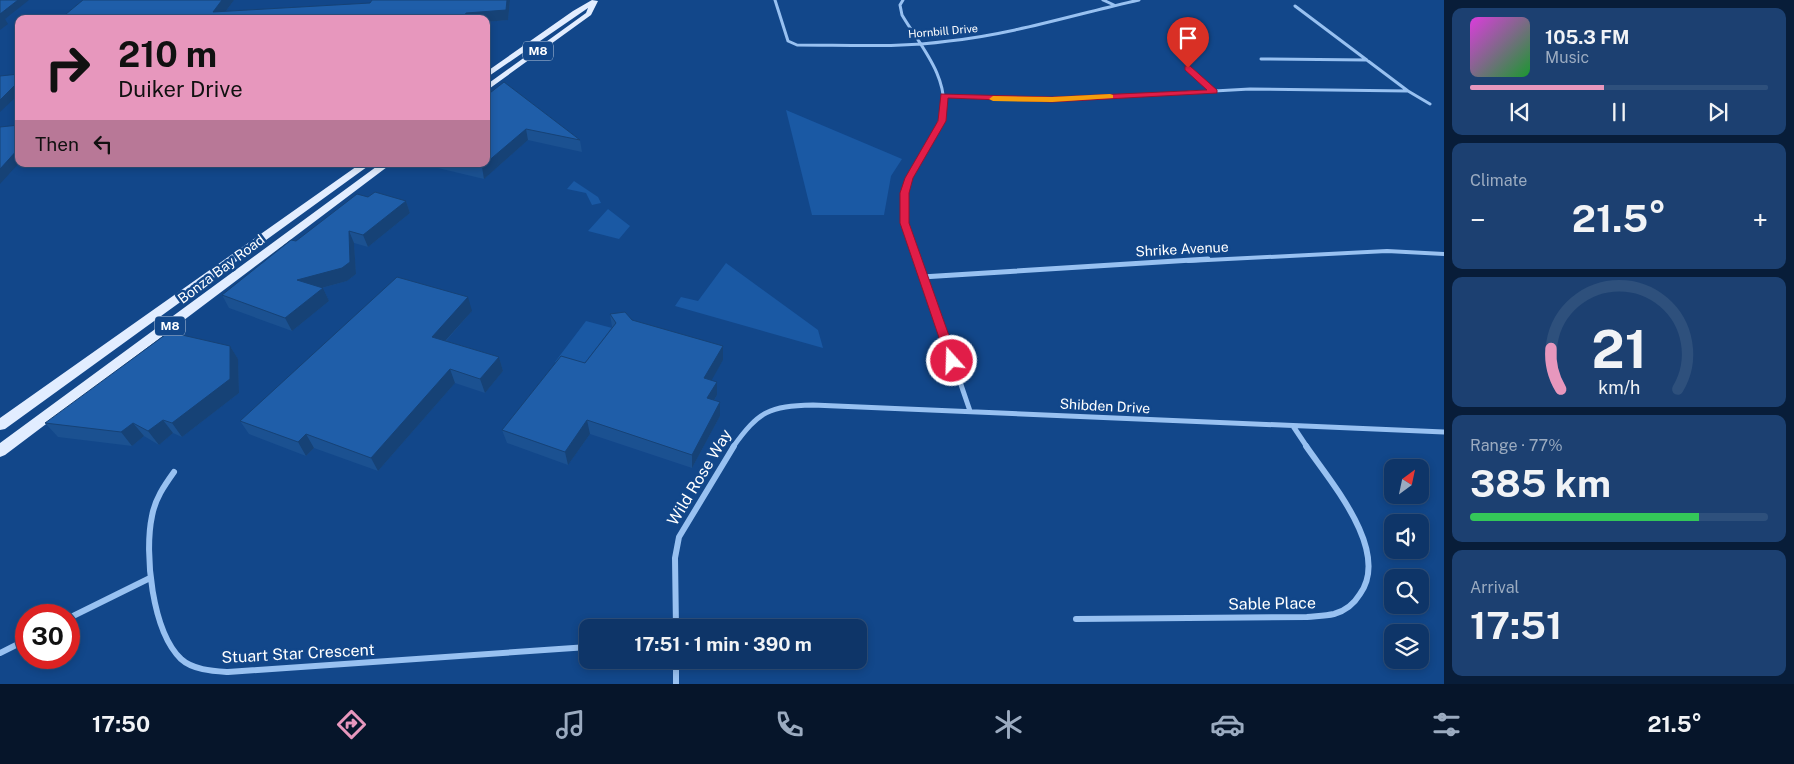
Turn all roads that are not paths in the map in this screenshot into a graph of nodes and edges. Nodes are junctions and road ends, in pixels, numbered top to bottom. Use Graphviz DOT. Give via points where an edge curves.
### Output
graph roads {
  1 [pos="775,0"];
  2 [pos="902,0"];
  3 [pos="1103,0"];
  4 [pos="1139,0"];
  5 [pos="595,1"];
  6 [pos="1115,5"];
  7 [pos="1295,6"];
  8 [pos="918,43"];
  9 [pos="1260,59"];
  10 [pos="1366,60"];
  11 [pos="1188,63"];
  12 [pos="490,73"];
  13 [pos="490,86"];
  14 [pos="1408,91"];
  15 [pos="1214,92"];
  16 [pos="944,96"];
  17 [pos="1430,104"];
  18 [pos="362,167"];
  19 [pos="382,167"];
  20 [pos="1444,254"];
  21 [pos="922,277"];
  22 [pos="766,411"];
  23 [pos="970,411"];
  24 [pos="0,425"];
  25 [pos="1293,426"];
  26 [pos="1444,432"];
  27 [pos="0,451"];
  28 [pos="174,472"];
  29 [pos="150,578"];
  30 [pos="80,613"];
  31 [pos="676,619"];
  32 [pos="1076,619"];
  33 [pos="15,646"];
  34 [pos="579,648"];
  35 [pos="0,653"];
  36 [pos="676,669"];
  37 [pos="676,684"];
  1 -- 8 [label="street, Hornbill Drive" via="788,40 797,45"];
  2 -- 8 [label="street" via="902,15"];
  3 -- 6 [label="street"];
  4 -- 6 [label="street, Hornbill Drive"];
  5 -- 12 [label="main road, M8"];
  5 -- 13 [label="main road, M8" via="589,14"];
  6 -- 8 [label="street, Hornbill Drive" via="1019,31 966,40"];
  7 -- 10 [label="street"];
  8 -- 16 [label="street" via="941,83"];
  9 -- 10 [label="street"];
  10 -- 14 [label="street"];
  11 -- 15 [label="street" via="1191,72"];
  14 -- 15 [label="street" via="1282,89"];
  14 -- 17 [label="street"];
  15 -- 16 [label="street" via="1052,100"];
  16 -- 21 [label="street" via="942,121 909,178 904,193 905,223"];
  18 -- 24 [label="main road, Bonza Bay Road / M8"];
  19 -- 27 [label="main road, Bonza Bay Road / M8"];
  20 -- 21 [label="street, Shrike Avenue" via="1386,251 1312,253"];
  21 -- 23 [label="street"];
  22 -- 23 [label="street, Shibden Drive" via="807,406"];
  22 -- 31 [label="street, Wild Rose Way" via="746,427 679,537 675,558"];
  23 -- 25 [label="street, Shibden Drive"];
  25 -- 26 [label="street, Shibden Drive"];
  25 -- 32 [label="street, Sable Place" via="1364,538 1370,563 1365,588 1353,605 1334,614 1306,618"];
  28 -- 29 [label="street, Stuart Star Crescent" via="156,502 152,520"];
  29 -- 30 [label="street"];
  29 -- 34 [label="street, Stuart Star Crescent" via="170,645 182,660 203,670 228,672"];
  33 -- 35 [label="street"];
  36 -- 37 [label="street"];
}
